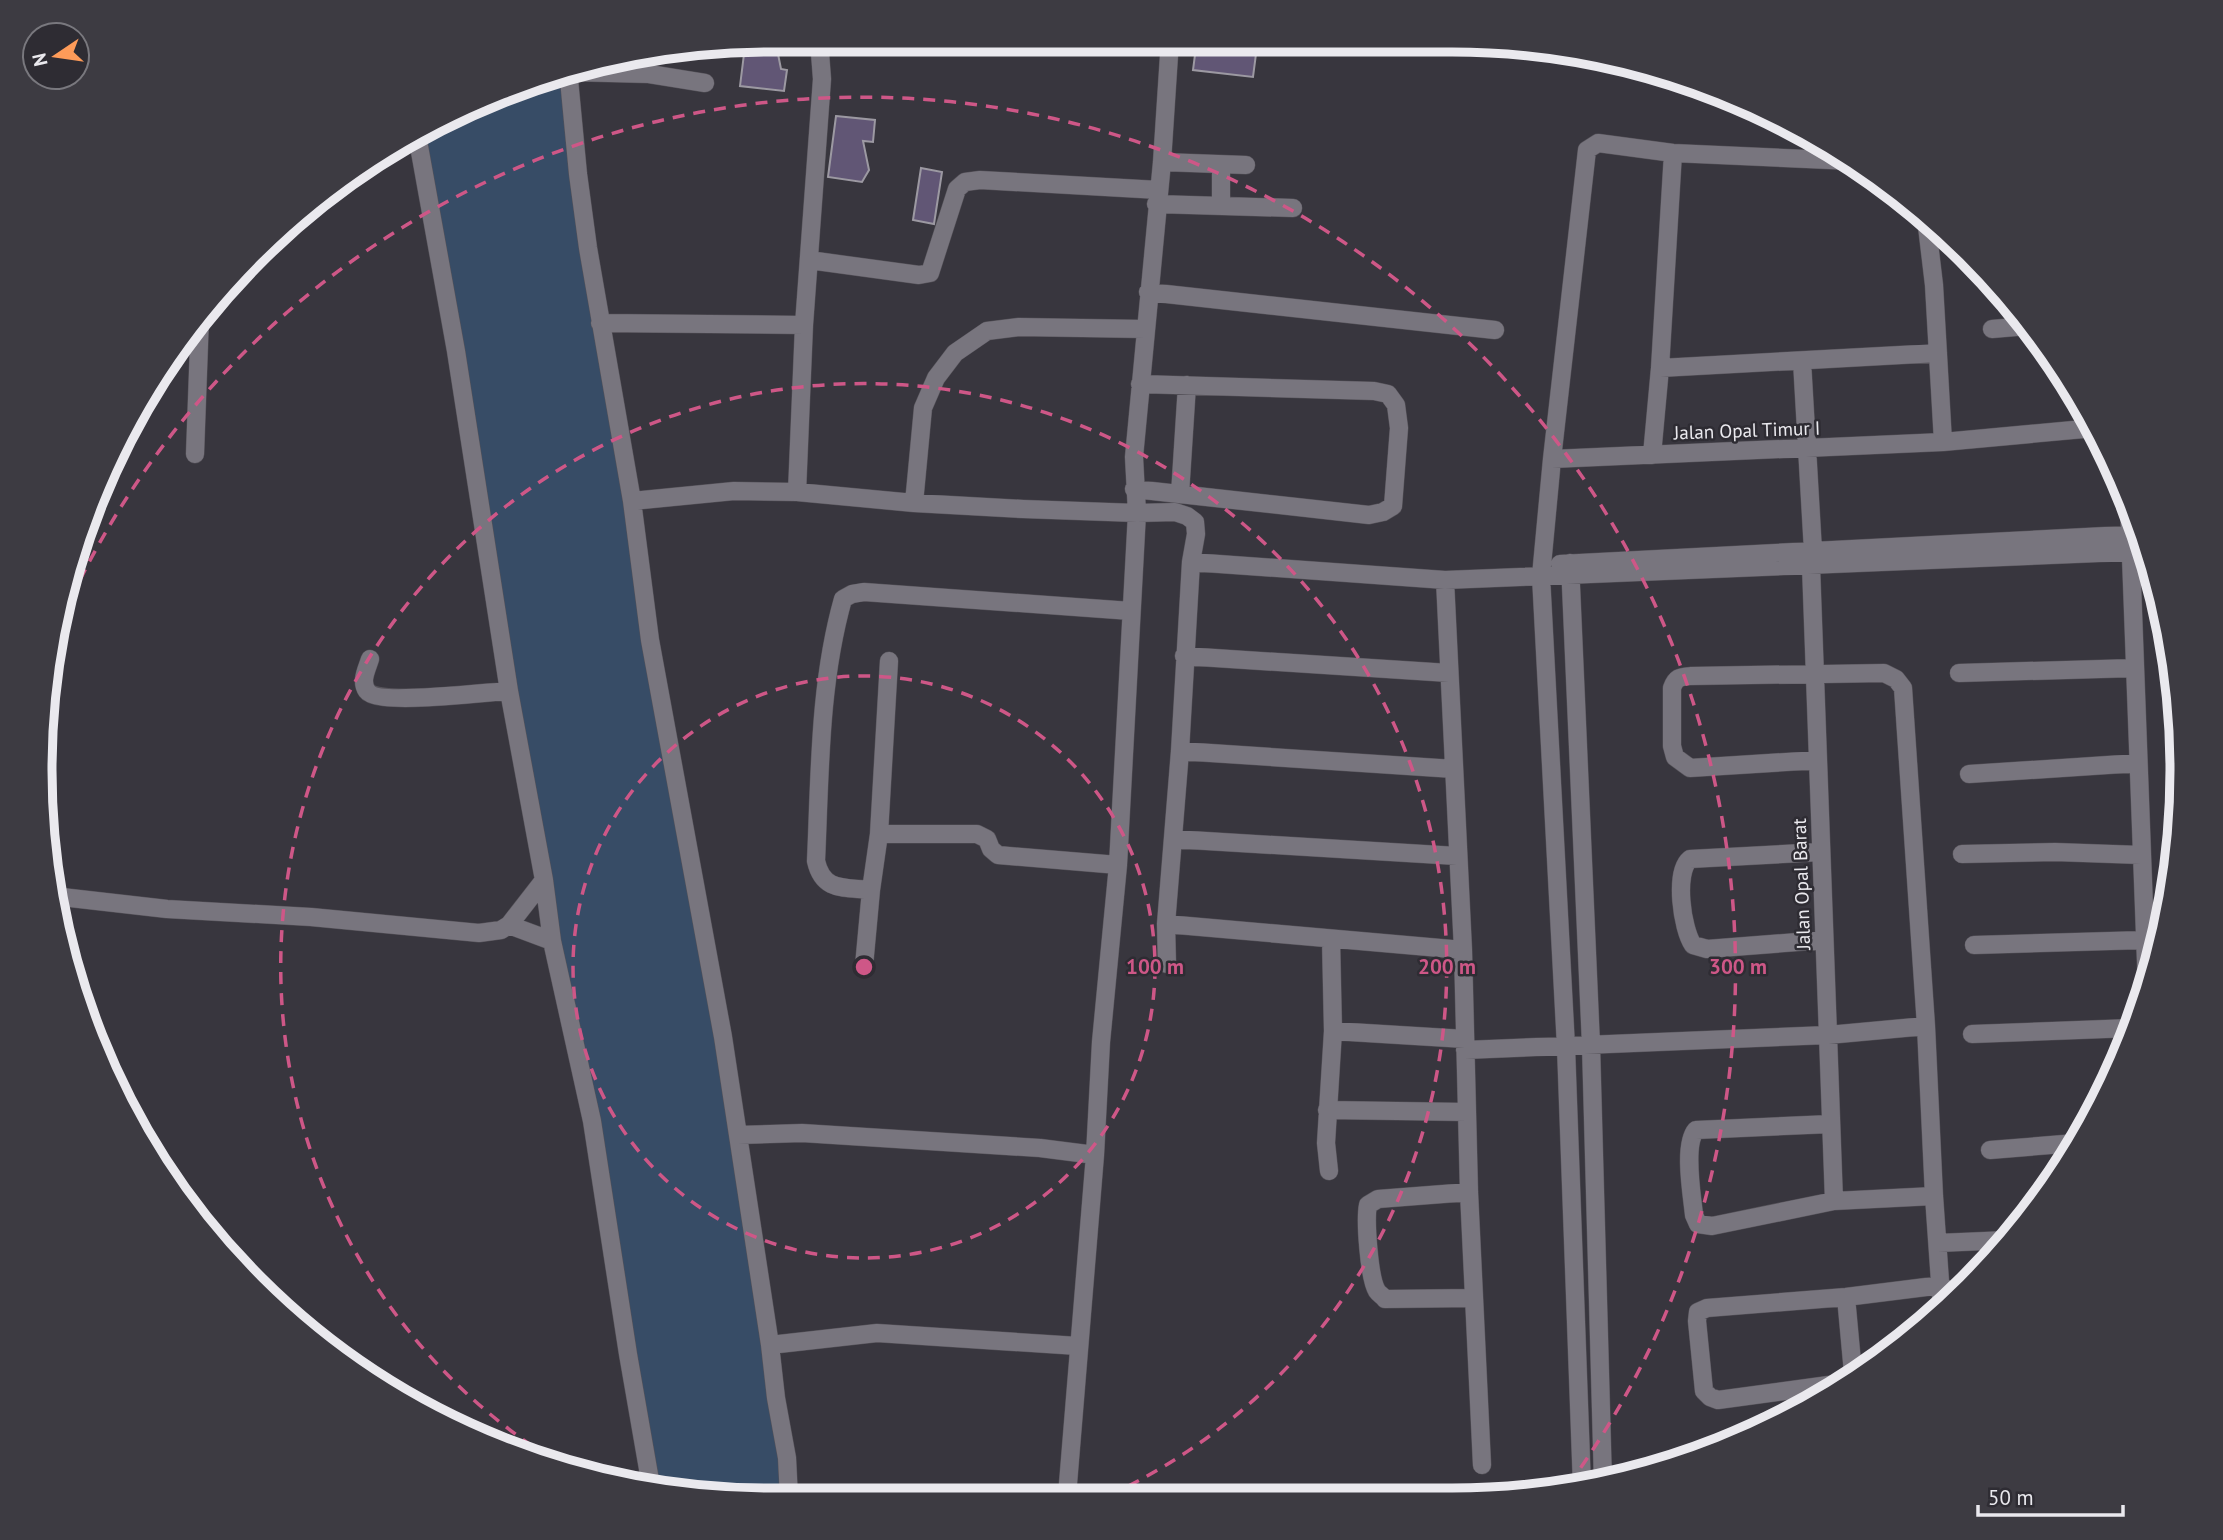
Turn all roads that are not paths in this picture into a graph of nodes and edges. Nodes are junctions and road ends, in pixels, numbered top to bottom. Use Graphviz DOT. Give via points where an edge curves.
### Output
graph roads {
  1 [pos="820,52"];
  2 [pos="1169,52"];
  3 [pos="604,72"];
  4 [pos="569,82"];
  5 [pos="705,83"];
  6 [pos="419,145"];
  7 [pos="1673,153"];
  8 [pos="1830,160"];
  9 [pos="1162,162"];
  10 [pos="1221,165"];
  11 [pos="1246,166"];
  12 [pos="1157,197"];
  13 [pos="1221,206"];
  14 [pos="1293,208"];
  15 [pos="1928,233"];
  16 [pos="809,260"];
  17 [pos="1148,292"];
  18 [pos="600,323"];
  19 [pos="804,326"];
  20 [pos="2017,327"];
  21 [pos="1145,329"];
  22 [pos="1992,329"];
  23 [pos="1495,330"];
  24 [pos="199,335"];
  25 [pos="1938,353"];
  26 [pos="1802,361"];
  27 [pos="1660,368"];
  28 [pos="1140,384"];
  29 [pos="1187,385"];
  30 [pos="2084,429"];
  31 [pos="1943,442"];
  32 [pos="1807,449"];
  33 [pos="195,454"];
  34 [pos="1652,455"];
  35 [pos="1552,458"];
  36 [pos="1134,489"];
  37 [pos="797,492"];
  38 [pos="1180,494"];
  39 [pos="632,501"];
  40 [pos="914,503"];
  41 [pos="1137,513"];
  42 [pos="2133,543"];
  43 [pos="2138,557"];
  44 [pos="1812,558"];
  45 [pos="1191,562"];
  46 [pos="1569,569"];
  47 [pos="1542,570"];
  48 [pos="1445,580"];
  49 [pos="1130,611"];
  50 [pos="1184,656"];
  51 [pos="370,659"];
  52 [pos="889,661"];
  53 [pos="2135,668"];
  54 [pos="1449,673"];
  55 [pos="1959,673"];
  56 [pos="1815,674"];
  57 [pos="509,691"];
  58 [pos="1180,751"];
  59 [pos="1818,760"];
  60 [pos="2138,763"];
  61 [pos="1454,769"];
  62 [pos="1969,774"];
  63 [pos="879,834"];
  64 [pos="1173,839"];
  65 [pos="1821,852"];
  66 [pos="1962,854"];
  67 [pos="2141,855"];
  68 [pos="1457,856"];
  69 [pos="1118,865"];
  70 [pos="544,880"];
  71 [pos="872,890"];
  72 [pos="64,897"];
  73 [pos="1166,924"];
  74 [pos="509,925"];
  75 [pos="1331,939"];
  76 [pos="1824,940"];
  77 [pos="2145,940"];
  78 [pos="552,941"];
  79 [pos="1974,945"];
  80 [pos="1463,950"];
  81 [pos="2146,957"];
  82 [pos="1167,964"];
  83 [pos="864,966"];
  84 [pos="1926,1026"];
  85 [pos="2122,1028"];
  86 [pos="1333,1031"];
  87 [pos="1972,1034"];
  88 [pos="1828,1035"];
  89 [pos="1465,1044"];
  90 [pos="1591,1045"];
  91 [pos="1566,1047"];
  92 [pos="1327,1110"];
  93 [pos="1467,1112"];
  94 [pos="1831,1124"];
  95 [pos="737,1135"];
  96 [pos="2065,1144"];
  97 [pos="1990,1150"];
  98 [pos="1095,1155"];
  99 [pos="1329,1171"];
  100 [pos="1469,1192"];
  101 [pos="1934,1196"];
  102 [pos="1834,1201"];
  103 [pos="1994,1241"];
  104 [pos="1938,1243"];
  105 [pos="1942,1285"];
  106 [pos="1942,1294"];
  107 [pos="1846,1297"];
  108 [pos="1474,1298"];
  109 [pos="770,1345"];
  110 [pos="1078,1346"];
  111 [pos="1852,1367"];
  112 [pos="1820,1386"];
  113 [pos="1482,1465"];
  114 [pos="1603,1472"];
  115 [pos="1582,1476"];
  116 [pos="649,1477"];
  117 [pos="788,1488"];
  118 [pos="1068,1488"];
  1 -- 16 [label="street"];
  2 -- 9 [label="street"];
  3 -- 5 [label="street"];
  4 -- 18 [label="street"];
  6 -- 57 [label="street"];
  7 -- 8 [label="street"];
  7 -- 27 [label="street"];
  7 -- 35 [label="street" via="1598,143 1587,150"];
  9 -- 10 [label="street"];
  9 -- 12 [label="street"];
  10 -- 11 [label="street"];
  10 -- 13 [label="street"];
  12 -- 13 [label="street"];
  12 -- 16 [label="street" via="965,182 957,189 930,273"];
  12 -- 17 [label="street"];
  13 -- 14 [label="street"];
  15 -- 25 [label="street"];
  16 -- 19 [label="street"];
  17 -- 21 [label="street"];
  17 -- 23 [label="street"];
  18 -- 19 [label="street"];
  18 -- 39 [label="street"];
  19 -- 37 [label="street"];
  20 -- 22 [label="street"];
  21 -- 28 [label="street"];
  21 -- 40 [label="street" via="1018,327 987,331 955,353 923,408"];
  24 -- 33 [label="street"];
  25 -- 26 [label="street"];
  25 -- 31 [label="street"];
  26 -- 27 [label="street"];
  26 -- 32 [label="street, Jalan Opal Barat"];
  27 -- 34 [label="street"];
  28 -- 29 [label="street"];
  28 -- 36 [label="street"];
  29 -- 38 [label="street"];
  29 -- 38 [label="street" via="1388,394 1396,405 1399,428 1395,494 1393,506 1369,515"];
  30 -- 31 [label="street, Jalan Opal Timur I"];
  31 -- 32 [label="street, Jalan Opal Timur I"];
  32 -- 34 [label="street, Jalan Opal Timur I"];
  32 -- 44 [label="street, Jalan Opal Barat"];
  34 -- 35 [label="street, Jalan Opal Timur I"];
  35 -- 47 [label="street"];
  36 -- 38 [label="street"];
  36 -- 41 [label="street"];
  37 -- 39 [label="street" via="734,491"];
  37 -- 40 [label="street"];
  39 -- 95 [label="street" via="650,640"];
  40 -- 41 [label="street"];
  41 -- 45 [label="street" via="1175,512 1195,522"];
  41 -- 49 [label="street"];
  42 -- 44 [label="street"];
  43 -- 53 [label="street"];
  44 -- 46 [label="street"];
  44 -- 56 [label="street, Jalan Opal Barat"];
  45 -- 48 [label="street"];
  45 -- 50 [label="street"];
  46 -- 47 [label="street"];
  46 -- 90 [label="street"];
  47 -- 48 [label="street"];
  47 -- 91 [label="street"];
  48 -- 54 [label="street"];
  49 -- 69 [label="street"];
  49 -- 71 [label="street" via="864,592 843,599 824,702 816,861 822,879 831,886"];
  50 -- 54 [label="street"];
  50 -- 58 [label="street"];
  51 -- 57 [label="street" via="363,681 374,697"];
  52 -- 63 [label="street"];
  53 -- 55 [label="street"];
  53 -- 60 [label="street"];
  54 -- 61 [label="street"];
  56 -- 59 [label="street, Jalan Opal Barat"];
  56 -- 59 [label="street" via="1679,677 1672,688 1672,746 1675,757 1690,768"];
  56 -- 84 [label="street" via="1884,673 1903,688"];
  57 -- 70 [label="street"];
  58 -- 61 [label="street"];
  58 -- 64 [label="street"];
  59 -- 65 [label="street, Jalan Opal Barat"];
  60 -- 62 [label="street"];
  60 -- 67 [label="street"];
  61 -- 68 [label="street"];
  63 -- 69 [label="street" via="976,834 987,839 998,855"];
  63 -- 71 [label="street"];
  64 -- 68 [label="street"];
  64 -- 73 [label="street"];
  65 -- 76 [label="street, Jalan Opal Barat"];
  65 -- 76 [label="street" via="1697,859 1687,862 1682,874 1684,926 1693,945 1707,948"];
  66 -- 67 [label="street"];
  67 -- 77 [label="street"];
  68 -- 80 [label="street"];
  69 -- 98 [label="street"];
  70 -- 74 [label="street"];
  70 -- 78 [label="street"];
  71 -- 83 [label="street"];
  72 -- 74 [label="street" via="460,932 501,930"];
  73 -- 75 [label="street"];
  73 -- 82 [label="street"];
  74 -- 78 [label="street"];
  75 -- 80 [label="street"];
  75 -- 86 [label="street"];
  76 -- 88 [label="street, Jalan Opal Barat"];
  77 -- 79 [label="street"];
  77 -- 81 [label="street"];
  78 -- 116 [label="street" via="592,1121"];
  80 -- 89 [label="street"];
  84 -- 88 [label="street"];
  84 -- 101 [label="street"];
  85 -- 87 [label="street"];
  86 -- 89 [label="street"];
  86 -- 92 [label="street"];
  88 -- 90 [label="street"];
  88 -- 94 [label="street, Jalan Opal Barat"];
  89 -- 91 [label="street"];
  89 -- 93 [label="street"];
  90 -- 91 [label="street"];
  90 -- 114 [label="street"];
  91 -- 115 [label="street"];
  92 -- 93 [label="street"];
  92 -- 99 [label="street"];
  93 -- 100 [label="street"];
  94 -- 102 [label="street, Jalan Opal Barat"];
  94 -- 102 [label="street" via="1703,1128 1692,1135 1689,1149 1694,1215 1699,1224 1712,1226"];
  95 -- 98 [label="street" via="802,1133"];
  95 -- 109 [label="street"];
  96 -- 97 [label="street"];
  98 -- 110 [label="street"];
  100 -- 108 [label="street"];
  100 -- 108 [label="street" via="1378,1199 1368,1205 1366,1225 1377,1290 1385,1299"];
  101 -- 102 [label="street"];
  101 -- 104 [label="street"];
  103 -- 104 [label="street"];
  104 -- 105 [label="street"];
  105 -- 106 [label="street"];
  105 -- 107 [label="street"];
  107 -- 111 [label="street"];
  107 -- 112 [label="street" via="1698,1312 1704,1391 1710,1397 1718,1400"];
  108 -- 113 [label="street"];
  109 -- 110 [label="street" via="877,1333"];
  109 -- 117 [label="street"];
  110 -- 118 [label="street"];
}
